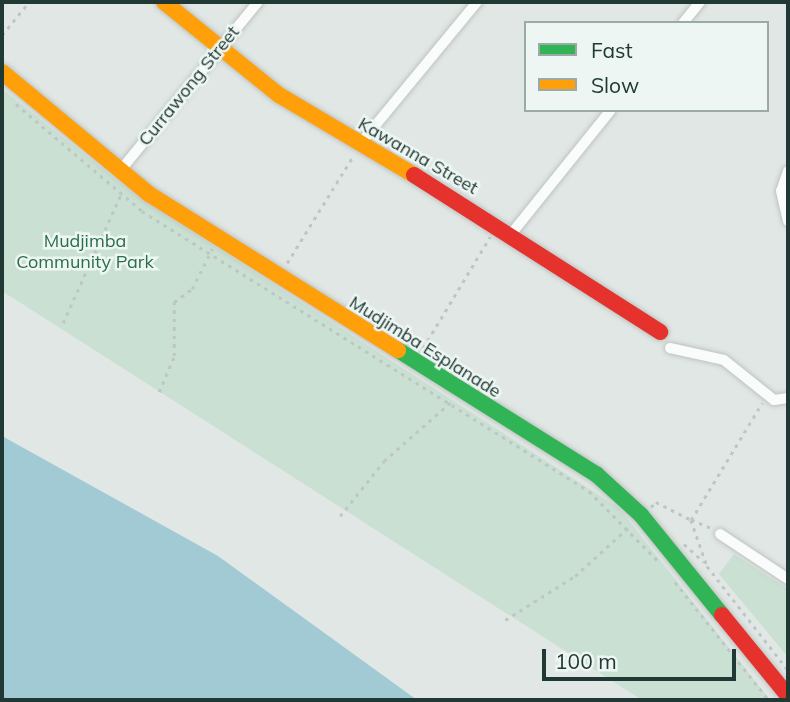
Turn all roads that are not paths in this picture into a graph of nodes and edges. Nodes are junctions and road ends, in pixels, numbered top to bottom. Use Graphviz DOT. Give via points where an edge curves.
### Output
graph roads {
  1 [pos="164,2"];
  2 [pos="258,2"];
  3 [pos="478,2"];
  4 [pos="700,2"];
  5 [pos="685,21"];
  6 [pos="221,48"];
  7 [pos="2,72"];
  8 [pos="609,112"];
  9 [pos="360,144"];
  10 [pos="788,171"];
  11 [pos="123,181"];
  12 [pos="788,221"];
  13 [pos="505,229"];
  14 [pos="660,332"];
  15 [pos="670,348"];
  16 [pos="788,398"];
  17 [pos="720,534"];
  18 [pos="788,579"];
  19 [pos="788,696"];
  1 -- 6 [label="street, Kawanna Street"];
  2 -- 6 [label="street, Currawong Street"];
  3 -- 9 [label="street"];
  4 -- 5 [label="street"];
  6 -- 9 [label="street, Kawanna Street" via="279,95"];
  6 -- 11 [label="street, Currawong Street"];
  7 -- 11 [label="street, Mudjimba Esplanade"];
  8 -- 13 [label="street"];
  9 -- 13 [label="street, Kawanna Street"];
  10 -- 12 [label="street" via="781,191"];
  11 -- 19 [label="street, Mudjimba Esplanade" via="414,363 455,397 596,474 646,511"];
  13 -- 14 [label="street, Kawanna Street"];
  15 -- 16 [label="street" via="724,360 774,400"];
  17 -- 18 [label="street"];
}
